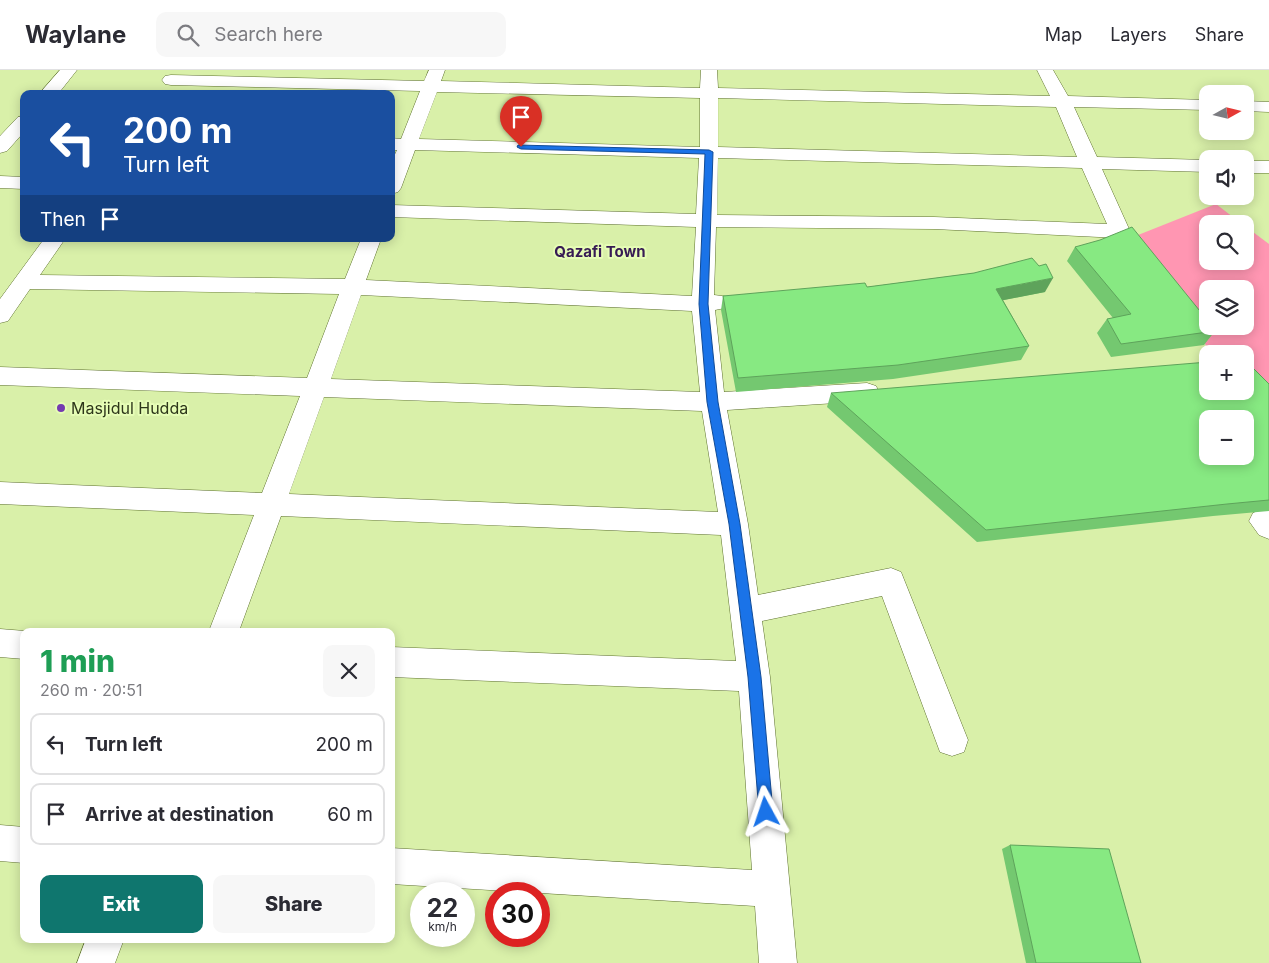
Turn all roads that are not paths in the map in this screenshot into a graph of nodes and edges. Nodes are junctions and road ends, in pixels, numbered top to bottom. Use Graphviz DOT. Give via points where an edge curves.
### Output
graph roads {
  1 [pos="69,70"];
  2 [pos="1045,70"];
  3 [pos="434,78"];
  4 [pos="170,81"];
  5 [pos="710,82"];
  6 [pos="52,90"];
  7 [pos="1062,101"];
  8 [pos="1199,105"];
  9 [pos="1254,106"];
  10 [pos="1269,107"];
  11 [pos="20,125"];
  12 [pos="400,144"];
  13 [pos="0,147"];
  14 [pos="709,152"];
  15 [pos="1089,163"];
  16 [pos="1199,166"];
  17 [pos="1254,167"];
  18 [pos="1269,167"];
  19 [pos="395,168"];
  20 [pos="0,182"];
  21 [pos="20,183"];
  22 [pos="395,211"];
  23 [pos="707,220"];
  24 [pos="54,242"];
  25 [pos="370,242"];
  26 [pos="24,282"];
  27 [pos="353,287"];
  28 [pos="743,300"];
  29 [pos="703,304"];
  30 [pos="0,315"];
  31 [pos="0,376"];
  32 [pos="315,388"];
  33 [pos="873,392"];
  34 [pos="713,402"];
  35 [pos="0,493"];
  36 [pos="272,505"];
  37 [pos="734,524"];
  38 [pos="746,611"];
  39 [pos="225,628"];
  40 [pos="0,643"];
  41 [pos="20,644"];
  42 [pos="395,662"];
  43 [pos="754,677"];
  44 [pos="952,740"];
  45 [pos="0,844"];
  46 [pos="20,845"];
  47 [pos="395,866"];
  48 [pos="773,889"];
  49 [pos="104,943"];
  50 [pos="96,963"];
  51 [pos="778,963"];
  1 -- 6 [label="street"];
  2 -- 7 [label="street"];
  3 -- 4 [label="street"];
  3 -- 5 [label="street"];
  3 -- 12 [label="street"];
  5 -- 7 [label="street"];
  5 -- 14 [label="street"];
  7 -- 8 [label="street"];
  7 -- 15 [label="street"];
  9 -- 10 [label="street"];
  11 -- 13 [label="street"];
  12 -- 14 [label="street"];
  12 -- 19 [label="street"];
  14 -- 15 [label="street"];
  14 -- 23 [label="street"];
  15 -- 16 [label="street"];
  15 -- 23 [label="street" via="1120,231"];
  17 -- 18 [label="street"];
  20 -- 21 [label="street"];
  22 -- 23 [label="street"];
  23 -- 29 [label="street"];
  24 -- 26 [label="street"];
  25 -- 27 [label="street"];
  26 -- 27 [label="street"];
  26 -- 30 [label="street"];
  27 -- 29 [label="street"];
  27 -- 32 [label="street"];
  28 -- 29 [label="street"];
  29 -- 34 [label="street"];
  31 -- 32 [label="street"];
  32 -- 34 [label="street"];
  32 -- 36 [label="street"];
  33 -- 34 [label="street"];
  34 -- 37 [label="street"];
  35 -- 36 [label="street"];
  36 -- 37 [label="street"];
  36 -- 39 [label="street"];
  37 -- 38 [label="street"];
  38 -- 43 [label="street"];
  38 -- 44 [label="street" via="891,581"];
  40 -- 41 [label="street"];
  42 -- 43 [label="street"];
  43 -- 48 [label="street"];
  45 -- 46 [label="street"];
  47 -- 48 [label="street"];
  48 -- 51 [label="street"];
  49 -- 50 [label="street"];
}
